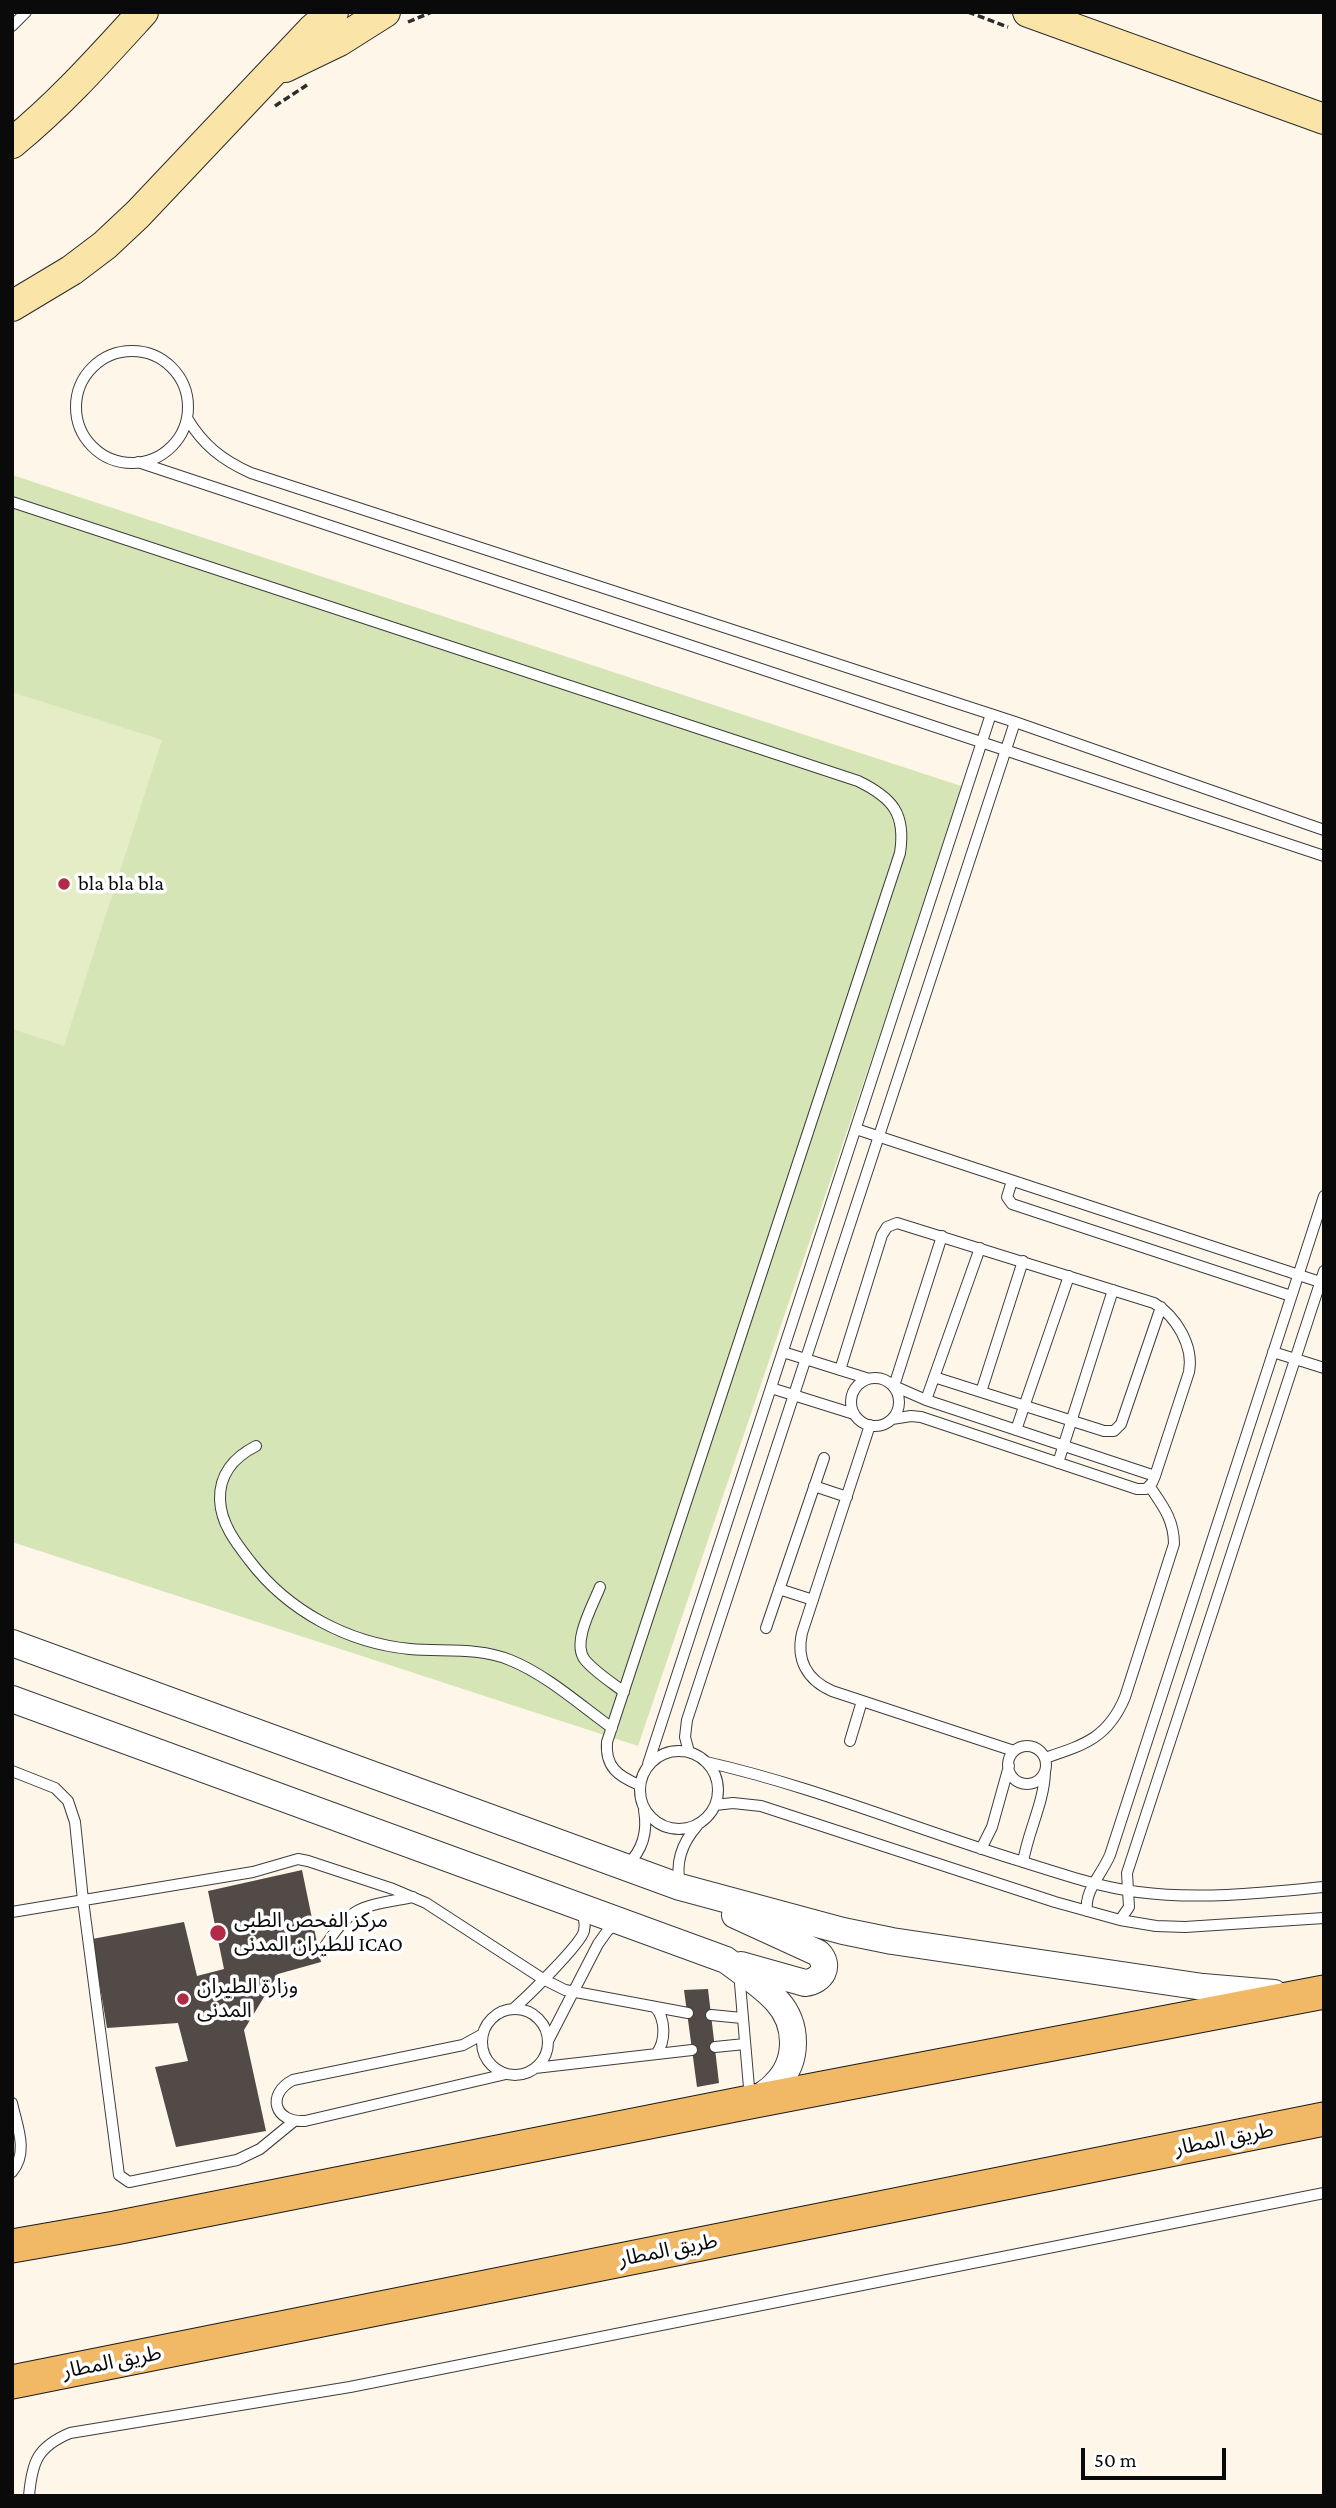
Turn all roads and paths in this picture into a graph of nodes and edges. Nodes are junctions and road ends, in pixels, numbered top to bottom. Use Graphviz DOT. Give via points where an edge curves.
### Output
graph roads {
  1 [pos="26,12"];
  2 [pos="143,12"];
  3 [pos="333,12"];
  4 [pos="386,12"];
  5 [pos="1028,12"];
  6 [pos="12,26"];
  7 [pos="269,75"];
  8 [pos="1324,119"];
  9 [pos="12,143"];
  10 [pos="12,306"];
  11 [pos="187,418"];
  12 [pos="138,462"];
  13 [pos="12,502"];
  14 [pos="991,714"];
  15 [pos="1015,722"];
  16 [pos="982,743"];
  17 [pos="1006,751"];
  18 [pos="1324,830"];
  19 [pos="1324,856"];
  20 [pos="856,1129"];
  21 [pos="879,1137"];
  22 [pos="1012,1181"];
  23 [pos="1324,1196"];
  24 [pos="942,1236"];
  25 [pos="980,1248"];
  26 [pos="1023,1261"];
  27 [pos="1298,1275"];
  28 [pos="1069,1276"];
  29 [pos="1322,1276"];
  30 [pos="1113,1290"];
  31 [pos="1291,1296"];
  32 [pos="1161,1307"];
  33 [pos="1273,1352"];
  34 [pos="783,1353"];
  35 [pos="1295,1359"];
  36 [pos="806,1360"];
  37 [pos="1324,1368"];
  38 [pos="840,1370"];
  39 [pos="934,1377"];
  40 [pos="866,1378"];
  41 [pos="894,1386"];
  42 [pos="771,1388"];
  43 [pos="981,1392"];
  44 [pos="794,1395"];
  45 [pos="926,1400"];
  46 [pos="1024,1406"];
  47 [pos="853,1414"];
  48 [pos="892,1419"];
  49 [pos="1071,1421"];
  50 [pos="870,1426"];
  51 [pos="1016,1430"];
  52 [pos="1063,1445"];
  53 [pos="256,1446"];
  54 [pos="824,1458"];
  55 [pos="1058,1463"];
  56 [pos="1155,1476"];
  57 [pos="814,1486"];
  58 [pos="1150,1487"];
  59 [pos="847,1497"];
  60 [pos="600,1587"];
  61 [pos="779,1589"];
  62 [pos="813,1600"];
  63 [pos="766,1628"];
  64 [pos="12,1643"];
  65 [pos="624,1692"];
  66 [pos="12,1699"];
  67 [pos="862,1701"];
  68 [pos="612,1728"];
  69 [pos="850,1741"];
  70 [pos="1014,1751"];
  71 [pos="690,1752"];
  72 [pos="1045,1758"];
  73 [pos="706,1762"];
  74 [pos="648,1764"];
  75 [pos="1009,1766"];
  76 [pos="12,1771"];
  77 [pos="1045,1772"];
  78 [pos="639,1785"];
  79 [pos="715,1805"];
  80 [pos="643,1808"];
  81 [pos="700,1823"];
  82 [pos="981,1849"];
  83 [pos="1023,1863"];
  84 [pos="625,1867"];
  85 [pos="1095,1884"];
  86 [pos="680,1887"];
  87 [pos="1324,1887"];
  88 [pos="1128,1890"];
  89 [pos="413,1897"];
  90 [pos="714,1898"];
  91 [pos="83,1900"];
  92 [pos="578,1907"];
  93 [pos="1087,1911"];
  94 [pos="12,1912"];
  95 [pos="1324,1918"];
  96 [pos="1120,1920"];
  97 [pos="622,1923"];
  98 [pos="322,1951"];
  99 [pos="732,1966"];
  100 [pos="543,1979"];
  101 [pos="573,1993"];
  102 [pos="1317,1993"];
  103 [pos="655,2007"];
  104 [pos="513,2010"];
  105 [pos="688,2013"];
  106 [pos="711,2015"];
  107 [pos="742,2018"];
  108 [pos="483,2034"];
  109 [pos="548,2041"];
  110 [pos="745,2044"];
  111 [pos="715,2047"];
  112 [pos="692,2050"];
  113 [pos="656,2054"];
  114 [pos="535,2068"];
  115 [pos="506,2074"];
  116 [pos="752,2101"];
  117 [pos="12,2103"];
  118 [pos="1324,2119"];
  119 [pos="293,2122"];
  120 [pos="12,2172"];
  121 [pos="1324,2193"];
  122 [pos="12,2246"];
  123 [pos="12,2382"];
  124 [pos="29,2496"];
  1 -- 6 [label="lane"];
  2 -- 9 [label="main road" via="82,78"];
  3 -- 7 [label="main road"];
  4 -- 7 [label="main road"];
  5 -- 8 [label="main road"];
  7 -- 10 [label="main road" via="105,245"];
  11 -- 12 [label="lane" via="175,443 164,453"];
  11 -- 12 [label="lane" via="184,387 177,373 159,358 121,352 93,366 77,392 75,408 84,437 108,458"];
  11 -- 14 [label="lane" via="211,451 251,473"];
  12 -- 16 [label="lane"];
  13 -- 65 [label="lane" via="858,781 891,802 902,835 900,853"];
  14 -- 15 [label="lane"];
  14 -- 16 [label="lane"];
  15 -- 17 [label="lane"];
  15 -- 18 [label="lane"];
  16 -- 17 [label="lane"];
  16 -- 20 [label="lane"];
  17 -- 19 [label="lane"];
  17 -- 21 [label="lane"];
  20 -- 21 [label="lane"];
  20 -- 34 [label="lane"];
  21 -- 22 [label="lane"];
  21 -- 36 [label="lane"];
  22 -- 27 [label="lane"];
  22 -- 31 [label="lane" via="1007,1197 1012,1204"];
  23 -- 27 [label="lane"];
  24 -- 25 [label="lane"];
  24 -- 38 [label="lane" via="902,1223 884,1231"];
  24 -- 41 [label="lane"];
  25 -- 26 [label="lane"];
  25 -- 39 [label="lane"];
  26 -- 28 [label="lane"];
  26 -- 43 [label="lane"];
  27 -- 29 [label="lane"];
  27 -- 31 [label="lane"];
  28 -- 30 [label="lane"];
  28 -- 46 [label="lane"];
  29 -- 35 [label="lane"];
  30 -- 32 [label="lane"];
  30 -- 49 [label="lane"];
  31 -- 33 [label="lane"];
  32 -- 49 [label="lane" via="1118,1428 1110,1433"];
  32 -- 56 [label="lane" via="1187,1344 1191,1364"];
  33 -- 35 [label="lane"];
  33 -- 85 [label="lane" via="1110,1855"];
  34 -- 36 [label="lane"];
  34 -- 42 [label="lane"];
  35 -- 37 [label="lane"];
  35 -- 88 [label="lane" via="1127,1873"];
  36 -- 38 [label="lane"];
  36 -- 44 [label="lane"];
  38 -- 40 [label="lane"];
  39 -- 43 [label="lane"];
  39 -- 45 [label="lane"];
  40 -- 41 [label="lane" via="881,1378"];
  40 -- 47 [label="lane" via="850,1398"];
  41 -- 45 [label="lane"];
  41 -- 48 [label="lane" via="899,1399"];
  42 -- 44 [label="lane"];
  42 -- 74 [label="lane"];
  43 -- 46 [label="lane"];
  44 -- 47 [label="lane"];
  44 -- 71 [label="lane" via="687,1720 685,1737"];
  45 -- 51 [label="lane"];
  46 -- 49 [label="lane"];
  46 -- 51 [label="lane"];
  47 -- 50 [label="lane"];
  48 -- 50 [label="lane"];
  48 -- 55 [label="lane" via="921,1417"];
  49 -- 52 [label="lane"];
  50 -- 59 [label="lane"];
  51 -- 52 [label="lane"];
  52 -- 55 [label="lane"];
  52 -- 56 [label="lane"];
  53 -- 68 [label="lane" via="230,1467 221,1488 221,1510 241,1550 265,1580 293,1604 328,1625 367,1640 508,1659 540,1676"];
  54 -- 57 [label="lane"];
  55 -- 58 [label="lane" via="1137,1489"];
  56 -- 58 [label="lane"];
  57 -- 59 [label="lane"];
  57 -- 61 [label="lane"];
  58 -- 72 [label="lane" via="1168,1513 1174,1544 1125,1698 1114,1719 1095,1738"];
  59 -- 62 [label="lane"];
  60 -- 65 [label="lane" via="580,1639 580,1653"];
  61 -- 62 [label="lane"];
  61 -- 63 [label="lane"];
  62 -- 67 [label="lane" via="800,1642 806,1670 822,1686"];
  64 -- 84 [label="street"];
  65 -- 68 [label="lane"];
  66 -- 92 [label="street"];
  67 -- 69 [label="lane"];
  67 -- 70 [label="lane"];
  68 -- 78 [label="lane" via="606,1754 609,1764 615,1773"];
  70 -- 72 [label="lane" via="1035,1748"];
  70 -- 75 [label="lane"];
  71 -- 73 [label="lane"];
  71 -- 74 [label="lane" via="667,1752"];
  72 -- 77 [label="lane"];
  73 -- 79 [label="lane" via="717,1782"];
  73 -- 82 [label="lane" via="760,1774"];
  74 -- 78 [label="lane"];
  75 -- 77 [label="lane" via="1014,1779 1028,1784"];
  75 -- 82 [label="lane"];
  76 -- 91 [label="lane" via="55,1788 68,1801 75,1822"];
  77 -- 83 [label="lane"];
  78 -- 80 [label="lane"];
  79 -- 81 [label="lane"];
  79 -- 93 [label="lane" via="761,1806"];
  80 -- 81 [label="lane" via="662,1826 687,1828"];
  80 -- 84 [label="lane" via="644,1841"];
  81 -- 86 [label="lane" via="683,1846"];
  82 -- 83 [label="lane"];
  83 -- 85 [label="lane"];
  84 -- 86 [label="street"];
  85 -- 88 [label="lane"];
  85 -- 93 [label="lane" via="1087,1896"];
  86 -- 90 [label="street"];
  87 -- 88 [label="lane" via="1189,1895"];
  88 -- 96 [label="lane" via="1129,1907"];
  89 -- 91 [label="lane" via="298,1860 253,1872"];
  89 -- 98 [label="lane" via="356,1910 337,1926"];
  89 -- 100 [label="lane"];
  90 -- 99 [label="street" via="745,1921 818,1953 825,1968 814,1982 805,1983"];
  90 -- 102 [label="street" via="844,1931 941,1949 1203,1987"];
  91 -- 94 [label="lane"];
  91 -- 119 [label="lane" via="117,2169 123,2180 237,2160 260,2149"];
  92 -- 97 [label="street"];
  92 -- 100 [label="lane" via="585,1923 582,1937"];
  93 -- 96 [label="lane"];
  95 -- 96 [label="lane" via="1185,1927"];
  97 -- 99 [label="street"];
  97 -- 101 [label="lane" via="602,1936"];
  99 -- 107 [label="lane"];
  99 -- 116 [label="street" via="776,2000 788,2014 793,2031 794,2046 785,2075"];
  100 -- 101 [label="lane"];
  100 -- 104 [label="lane"];
  101 -- 103 [label="lane"];
  101 -- 109 [label="lane"];
  102 -- 116 [label="main road"];
  103 -- 105 [label="lane"];
  103 -- 113 [label="lane" via="661,2015 663,2039"];
  104 -- 108 [label="lane" via="494,2017"];
  104 -- 109 [label="lane" via="541,2022"];
  106 -- 107 [label="lane"];
  107 -- 110 [label="lane"];
  108 -- 115 [label="lane" via="489,2063"];
  108 -- 119 [label="lane" via="463,2045 293,2080 277,2095 277,2107"];
  109 -- 114 [label="lane"];
  110 -- 111 [label="lane"];
  110 -- 116 [label="lane"];
  112 -- 113 [label="lane"];
  113 -- 114 [label="lane"];
  114 -- 115 [label="lane"];
  115 -- 119 [label="lane"];
  116 -- 122 [label="main road"];
  117 -- 120 [label="lane" via="22,2151"];
  118 -- 123 [label="main road, طريق المطار"];
  121 -- 124 [label="lane" via="350,2387 69,2433 51,2441 39,2454"];
}
